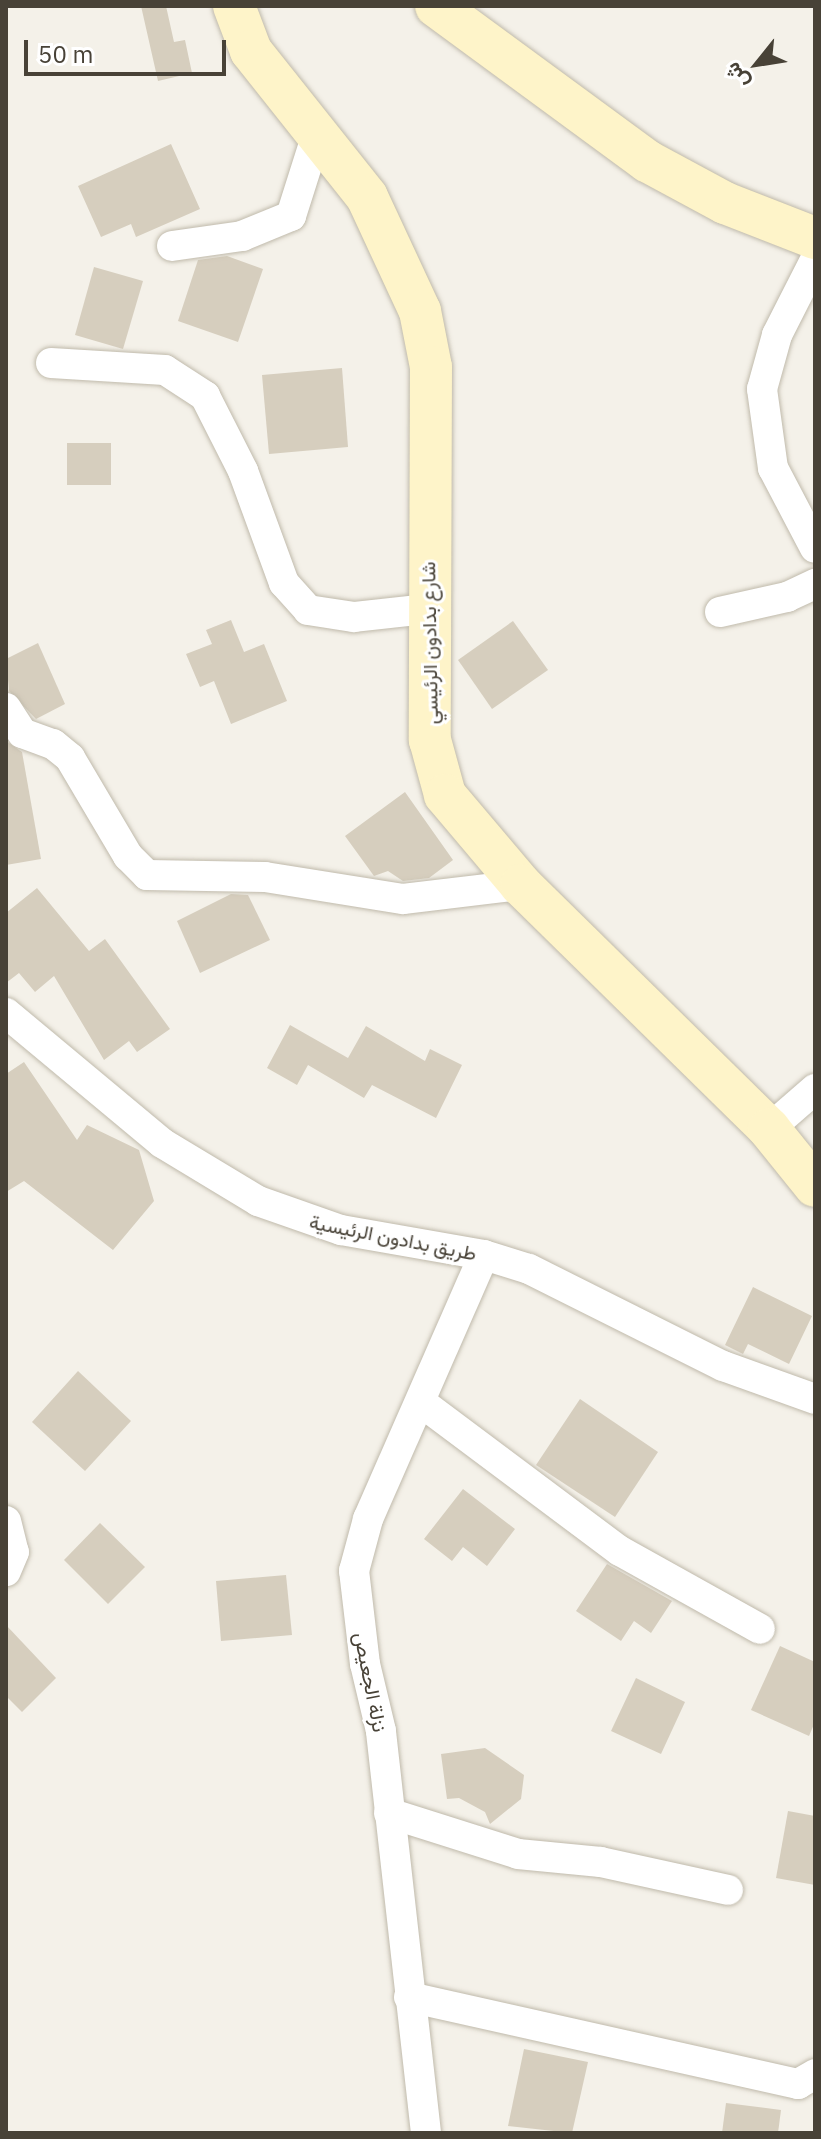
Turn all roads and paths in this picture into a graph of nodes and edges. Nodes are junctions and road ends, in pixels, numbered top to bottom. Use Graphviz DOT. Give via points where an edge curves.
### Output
graph roads {
  1 [pos="234,6"];
  2 [pos="436,6"];
  3 [pos="317,134"];
  4 [pos="815,238"];
  5 [pos="172,246"];
  6 [pos="815,260"];
  7 [pos="51,363"];
  8 [pos="815,548"];
  9 [pos="815,584"];
  10 [pos="427,609"];
  11 [pos="720,612"];
  12 [pos="6,708"];
  13 [pos="521,885"];
  14 [pos="6,1013"];
  15 [pos="815,1089"];
  16 [pos="769,1129"];
  17 [pos="815,1186"];
  18 [pos="484,1255"];
  19 [pos="815,1399"];
  20 [pos="422,1403"];
  21 [pos="6,1521"];
  22 [pos="6,1571"];
  23 [pos="760,1629"];
  24 [pos="389,1813"];
  25 [pos="728,1890"];
  26 [pos="409,1997"];
  27 [pos="815,2074"];
  28 [pos="426,2133"];
  1 -- 3 [label="main road, شارع بدادون الرئيسي" via="251,51"];
  2 -- 4 [label="main road" via="647,161 725,203"];
  3 -- 5 [label="street" via="296,207 282,223 226,240"];
  3 -- 10 [label="main road, شارع بدادون الرئيسي" via="367,197 420,311 431,367"];
  6 -- 8 [label="street" via="777,335 762,389 773,468"];
  7 -- 10 [label="street" via="165,370 205,396 243,471 284,583 308,610 354,617"];
  9 -- 11 [label="street" via="787,597"];
  10 -- 13 [label="main road, شارع بدادون الرئيسي" via="430,740 436,771 462,819"];
  12 -- 13 [label="street" via="22,733 53,744 70,758 128,856 147,875 265,877 403,899"];
  13 -- 16 [label="main road, شارع بدادون الرئيسي"];
  14 -- 18 [label="street, طريق بدادون الرئيسية" via="162,1143 258,1201 341,1230"];
  15 -- 16 [label="street"];
  16 -- 17 [label="main road, شارع بدادون الرئيسي"];
  18 -- 19 [label="street, طريق بدادون الرئيسية" via="577,1290 723,1366"];
  18 -- 20 [label="street, نزلة الجعيص"];
  20 -- 23 [label="street" via="620,1551"];
  20 -- 24 [label="street, نزلة الجعيص" via="368,1519 354,1571"];
  21 -- 22 [label="street" via="14,1552"];
  24 -- 25 [label="street" via="518,1854 601,1862"];
  24 -- 26 [label="street, نزلة الجعيص"];
  26 -- 27 [label="street" via="798,2084"];
  26 -- 28 [label="street, نزلة الجعيص"];
}
